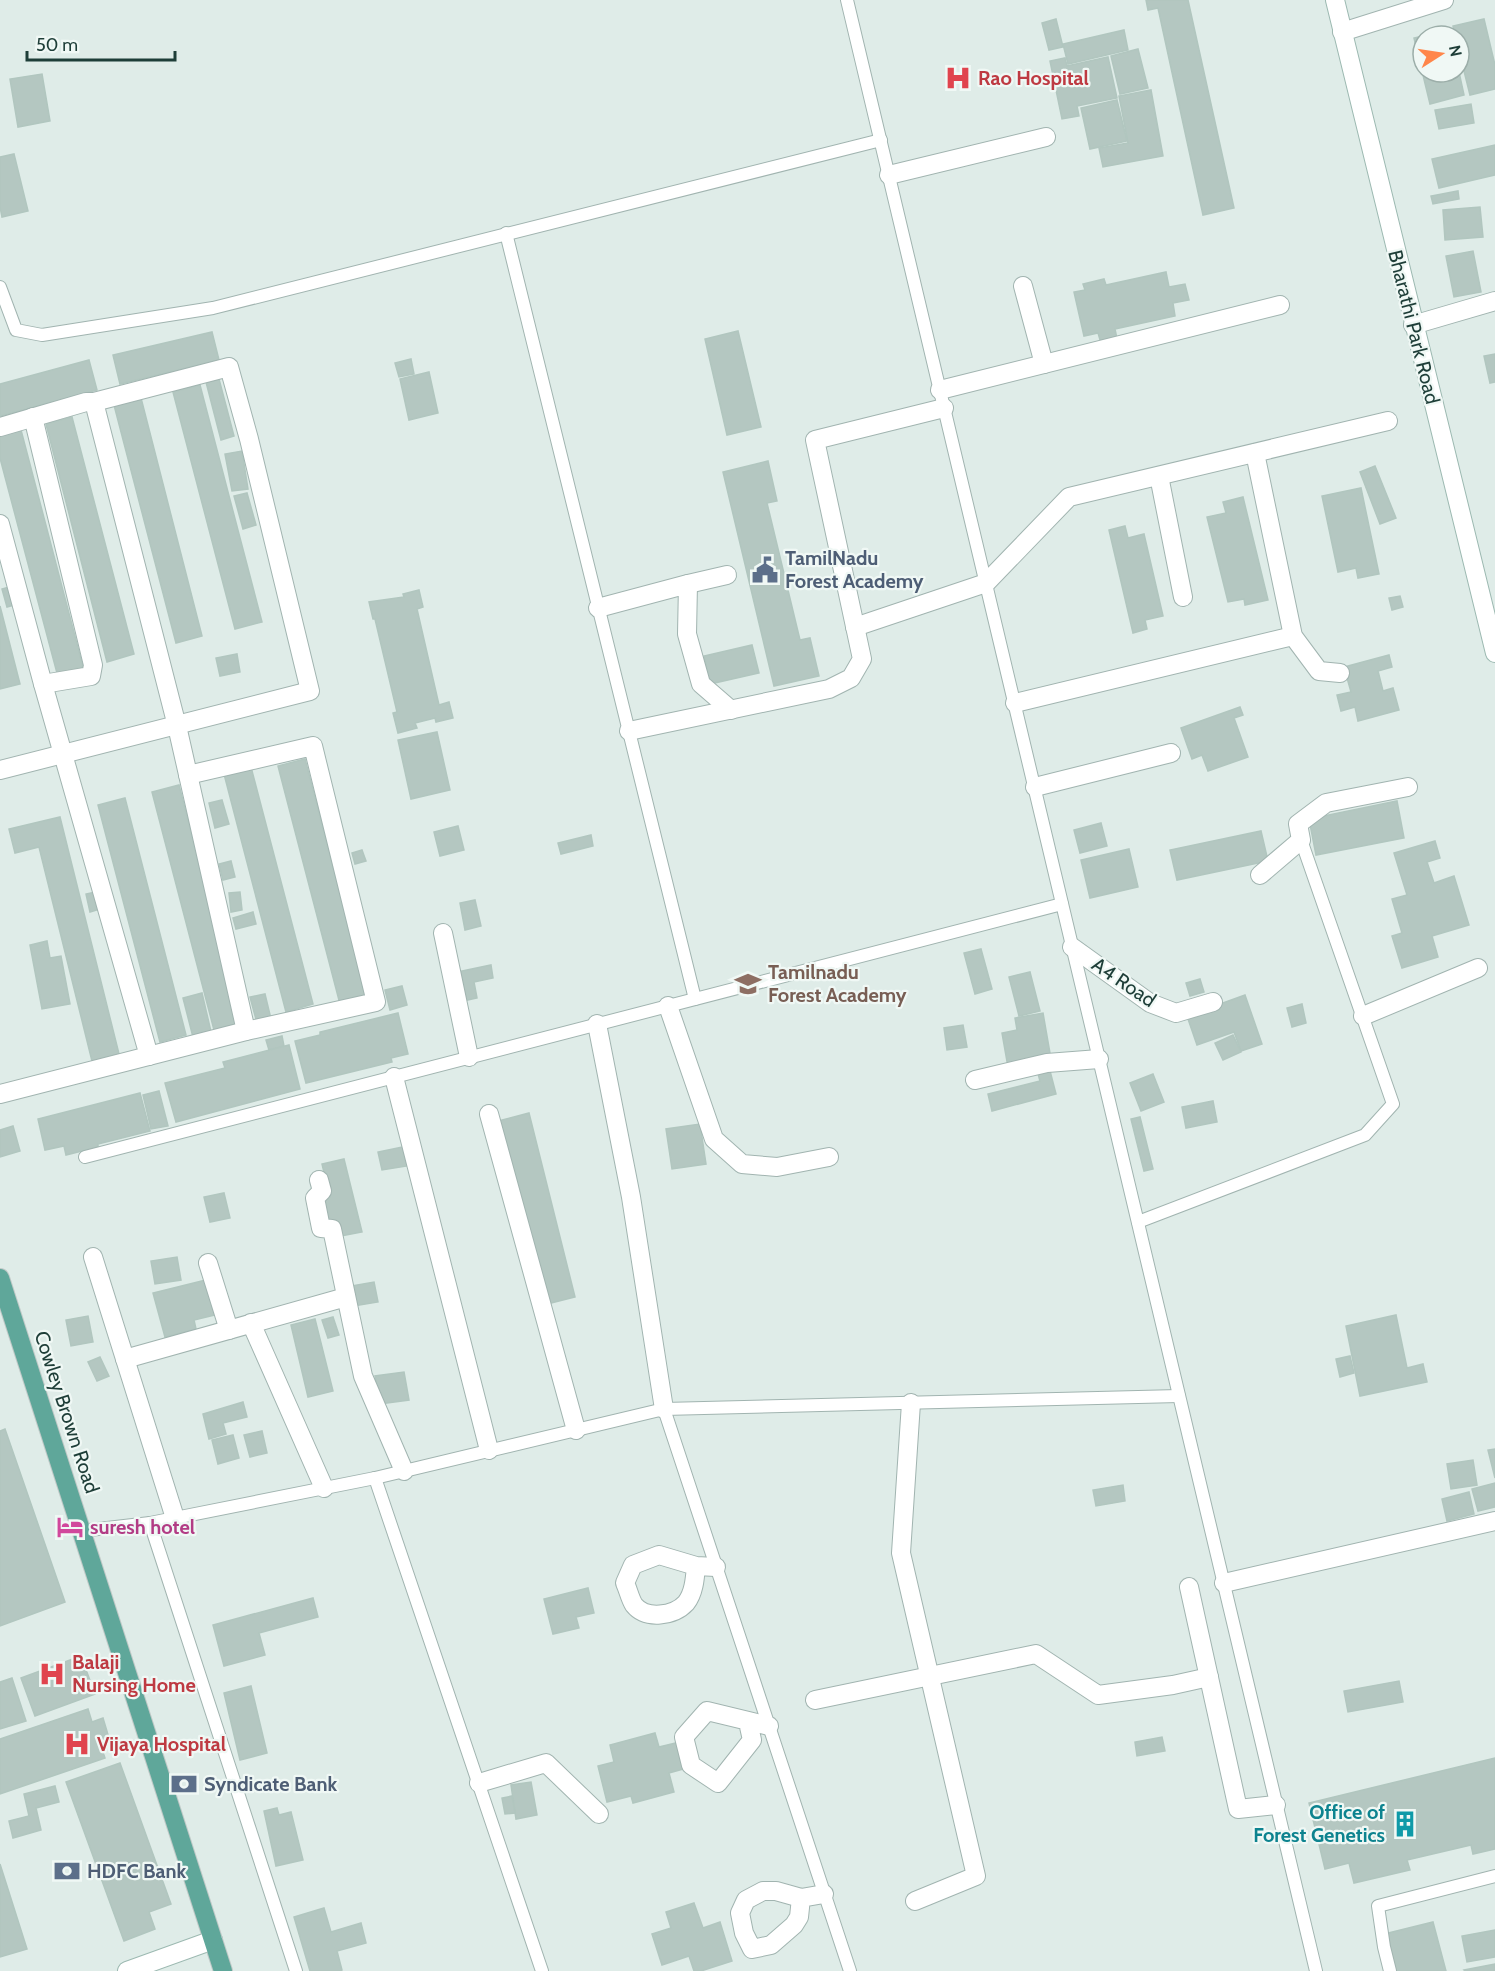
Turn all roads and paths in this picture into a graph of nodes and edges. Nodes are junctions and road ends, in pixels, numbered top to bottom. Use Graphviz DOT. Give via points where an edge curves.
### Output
graph roads {
  1 [pos="847,0"];
  2 [pos="1335,0"];
  3 [pos="1444,0"];
  4 [pos="1342,32"];
  5 [pos="1046,137"];
  6 [pos="880,140"];
  7 [pos="889,175"];
  8 [pos="506,233"];
  9 [pos="1023,286"];
  10 [pos="0,287"];
  11 [pos="1495,301"];
  12 [pos="1280,305"];
  13 [pos="1413,326"];
  14 [pos="1044,364"];
  15 [pos="942,399"];
  16 [pos="94,402"];
  17 [pos="33,417"];
  18 [pos="1388,421"];
  19 [pos="0,427"];
  20 [pos="1255,453"];
  21 [pos="1159,476"];
  22 [pos="0,524"];
  23 [pos="727,575"];
  24 [pos="986,583"];
  25 [pos="688,584"];
  26 [pos="1183,597"];
  27 [pos="598,608"];
  28 [pos="855,627"];
  29 [pos="1293,636"];
  30 [pos="1495,653"];
  31 [pos="1340,673"];
  32 [pos="43,684"];
  33 [pos="1015,703"];
  34 [pos="731,710"];
  35 [pos="177,726"];
  36 [pos="628,731"];
  37 [pos="1171,753"];
  38 [pos="63,755"];
  39 [pos="0,770"];
  40 [pos="188,775"];
  41 [pos="1035,787"];
  42 [pos="1408,787"];
  43 [pos="1301,840"];
  44 [pos="1260,875"];
  45 [pos="1062,904"];
  46 [pos="443,933"];
  47 [pos="1072,947"];
  48 [pos="1478,968"];
  49 [pos="695,999"];
  50 [pos="1213,1002"];
  51 [pos="668,1006"];
  52 [pos="1363,1016"];
  53 [pos="597,1024"];
  54 [pos="246,1031"];
  55 [pos="149,1056"];
  56 [pos="469,1057"];
  57 [pos="1099,1059"];
  58 [pos="394,1077"];
  59 [pos="975,1080"];
  60 [pos="0,1095"];
  61 [pos="489,1114"];
  62 [pos="85,1157"];
  63 [pos="829,1157"];
  64 [pos="320,1180"];
  65 [pos="1138,1222"];
  66 [pos="93,1257"];
  67 [pos="208,1263"];
  68 [pos="0,1278"];
  69 [pos="346,1297"];
  70 [pos="251,1323"];
  71 [pos="230,1330"];
  72 [pos="125,1359"];
  73 [pos="1179,1396"];
  74 [pos="911,1403"];
  75 [pos="664,1409"];
  76 [pos="576,1430"];
  77 [pos="489,1450"];
  78 [pos="404,1471"];
  79 [pos="375,1478"];
  80 [pos="324,1488"];
  81 [pos="175,1518"];
  82 [pos="1495,1521"];
  83 [pos="150,1523"];
  84 [pos="81,1531"];
  85 [pos="696,1566"];
  86 [pos="716,1567"];
  87 [pos="1224,1583"];
  88 [pos="1189,1587"];
  89 [pos="929,1676"];
  90 [pos="1209,1677"];
  91 [pos="815,1700"];
  92 [pos="748,1722"];
  93 [pos="769,1726"];
  94 [pos="479,1783"];
  95 [pos="1276,1805"];
  96 [pos="599,1814"];
  97 [pos="1495,1876"];
  98 [pos="824,1894"];
  99 [pos="801,1898"];
  100 [pos="915,1901"];
  101 [pos="213,1940"];
  102 [pos="127,1971"];
  103 [pos="223,1971"];
  104 [pos="296,1971"];
  105 [pos="542,1971"];
  106 [pos="850,1971"];
  107 [pos="1316,1971"];
  108 [pos="1390,1971"];
  1 -- 6 [label="lane"];
  2 -- 4 [label="street, Bharathi Park Road"];
  3 -- 4 [label="street"];
  4 -- 13 [label="street, Bharathi Park Road"];
  5 -- 7 [label="street"];
  6 -- 7 [label="lane"];
  6 -- 8 [label="lane"];
  7 -- 15 [label="lane"];
  8 -- 10 [label="lane" via="213,308 42,335 16,330"];
  8 -- 27 [label="lane"];
  9 -- 14 [label="street"];
  11 -- 13 [label="street"];
  12 -- 14 [label="street"];
  13 -- 30 [label="street, Bharathi Park Road"];
  14 -- 15 [label="street"];
  15 -- 24 [label="lane"];
  15 -- 28 [label="street" via="814,440"];
  16 -- 17 [label="street"];
  16 -- 35 [label="street"];
  16 -- 35 [label="street" via="229,367 249,439 310,691"];
  17 -- 19 [label="street"];
  17 -- 32 [label="street" via="93,665 91,676"];
  18 -- 20 [label="street"];
  20 -- 21 [label="street"];
  20 -- 29 [label="street"];
  21 -- 24 [label="street" via="1069,497"];
  21 -- 26 [label="street"];
  22 -- 32 [label="street"];
  23 -- 25 [label="street"];
  24 -- 28 [label="street"];
  24 -- 33 [label="lane"];
  25 -- 27 [label="street"];
  25 -- 34 [label="street" via="687,634 701,684"];
  27 -- 36 [label="lane"];
  28 -- 34 [label="street" via="862,659 851,678 829,690"];
  29 -- 31 [label="street" via="1319,671"];
  29 -- 33 [label="street"];
  32 -- 38 [label="street"];
  33 -- 41 [label="lane"];
  34 -- 36 [label="street"];
  35 -- 38 [label="street"];
  35 -- 40 [label="street"];
  36 -- 49 [label="lane"];
  37 -- 41 [label="street"];
  38 -- 39 [label="street"];
  38 -- 55 [label="street"];
  40 -- 54 [label="street"];
  40 -- 54 [label="street" via="313,746 376,1002"];
  41 -- 45 [label="lane"];
  42 -- 43 [label="street" via="1326,803 1298,825"];
  43 -- 44 [label="street"];
  43 -- 52 [label="lane"];
  45 -- 47 [label="lane"];
  45 -- 49 [label="lane"];
  46 -- 56 [label="street"];
  47 -- 50 [label="street, A4 Road" via="1149,1003 1176,1013"];
  47 -- 57 [label="lane"];
  48 -- 52 [label="street"];
  49 -- 51 [label="lane"];
  51 -- 53 [label="lane"];
  51 -- 63 [label="street" via="714,1139 742,1164 777,1167"];
  52 -- 65 [label="lane" via="1393,1104 1365,1135"];
  53 -- 56 [label="lane"];
  53 -- 75 [label="street"];
  54 -- 55 [label="street"];
  55 -- 60 [label="street"];
  56 -- 58 [label="lane"];
  57 -- 59 [label="street" via="1047,1063"];
  57 -- 65 [label="lane"];
  58 -- 62 [label="lane"];
  58 -- 77 [label="street"];
  61 -- 76 [label="street"];
  64 -- 69 [label="street" via="322,1191 315,1198 321,1228 332,1229"];
  65 -- 73 [label="lane"];
  66 -- 72 [label="street"];
  67 -- 71 [label="street"];
  68 -- 84 [label="main road, Cowley Brown Road"];
  69 -- 70 [label="street"];
  69 -- 78 [label="street" via="363,1376"];
  70 -- 71 [label="street"];
  70 -- 80 [label="street"];
  71 -- 72 [label="street"];
  72 -- 81 [label="street"];
  73 -- 74 [label="lane"];
  73 -- 87 [label="lane"];
  74 -- 75 [label="lane"];
  74 -- 89 [label="street" via="901,1552"];
  75 -- 76 [label="lane"];
  75 -- 86 [label="lane"];
  76 -- 77 [label="lane"];
  77 -- 78 [label="lane"];
  78 -- 79 [label="lane"];
  79 -- 80 [label="lane"];
  79 -- 94 [label="lane"];
  80 -- 81 [label="lane"];
  81 -- 83 [label="lane"];
  82 -- 87 [label="street"];
  83 -- 84 [label="lane"];
  83 -- 104 [label="lane"];
  84 -- 101 [label="main road, Cowley Brown Road"];
  85 -- 86 [label="street"];
  86 -- 93 [label="lane"];
  87 -- 95 [label="lane"];
  88 -- 90 [label="street"];
  89 -- 90 [label="street" via="1036,1654 1098,1695"];
  89 -- 91 [label="street"];
  89 -- 100 [label="street" via="976,1876"];
  90 -- 95 [label="street" via="1238,1809"];
  92 -- 93 [label="street"];
  93 -- 98 [label="lane"];
  94 -- 96 [label="street" via="546,1763"];
  94 -- 105 [label="lane"];
  95 -- 107 [label="lane"];
  97 -- 108 [label="lane" via="1378,1906"];
  98 -- 99 [label="street"];
  98 -- 106 [label="lane"];
  101 -- 102 [label="street"];
  101 -- 103 [label="main road, Cowley Brown Road"];
}
